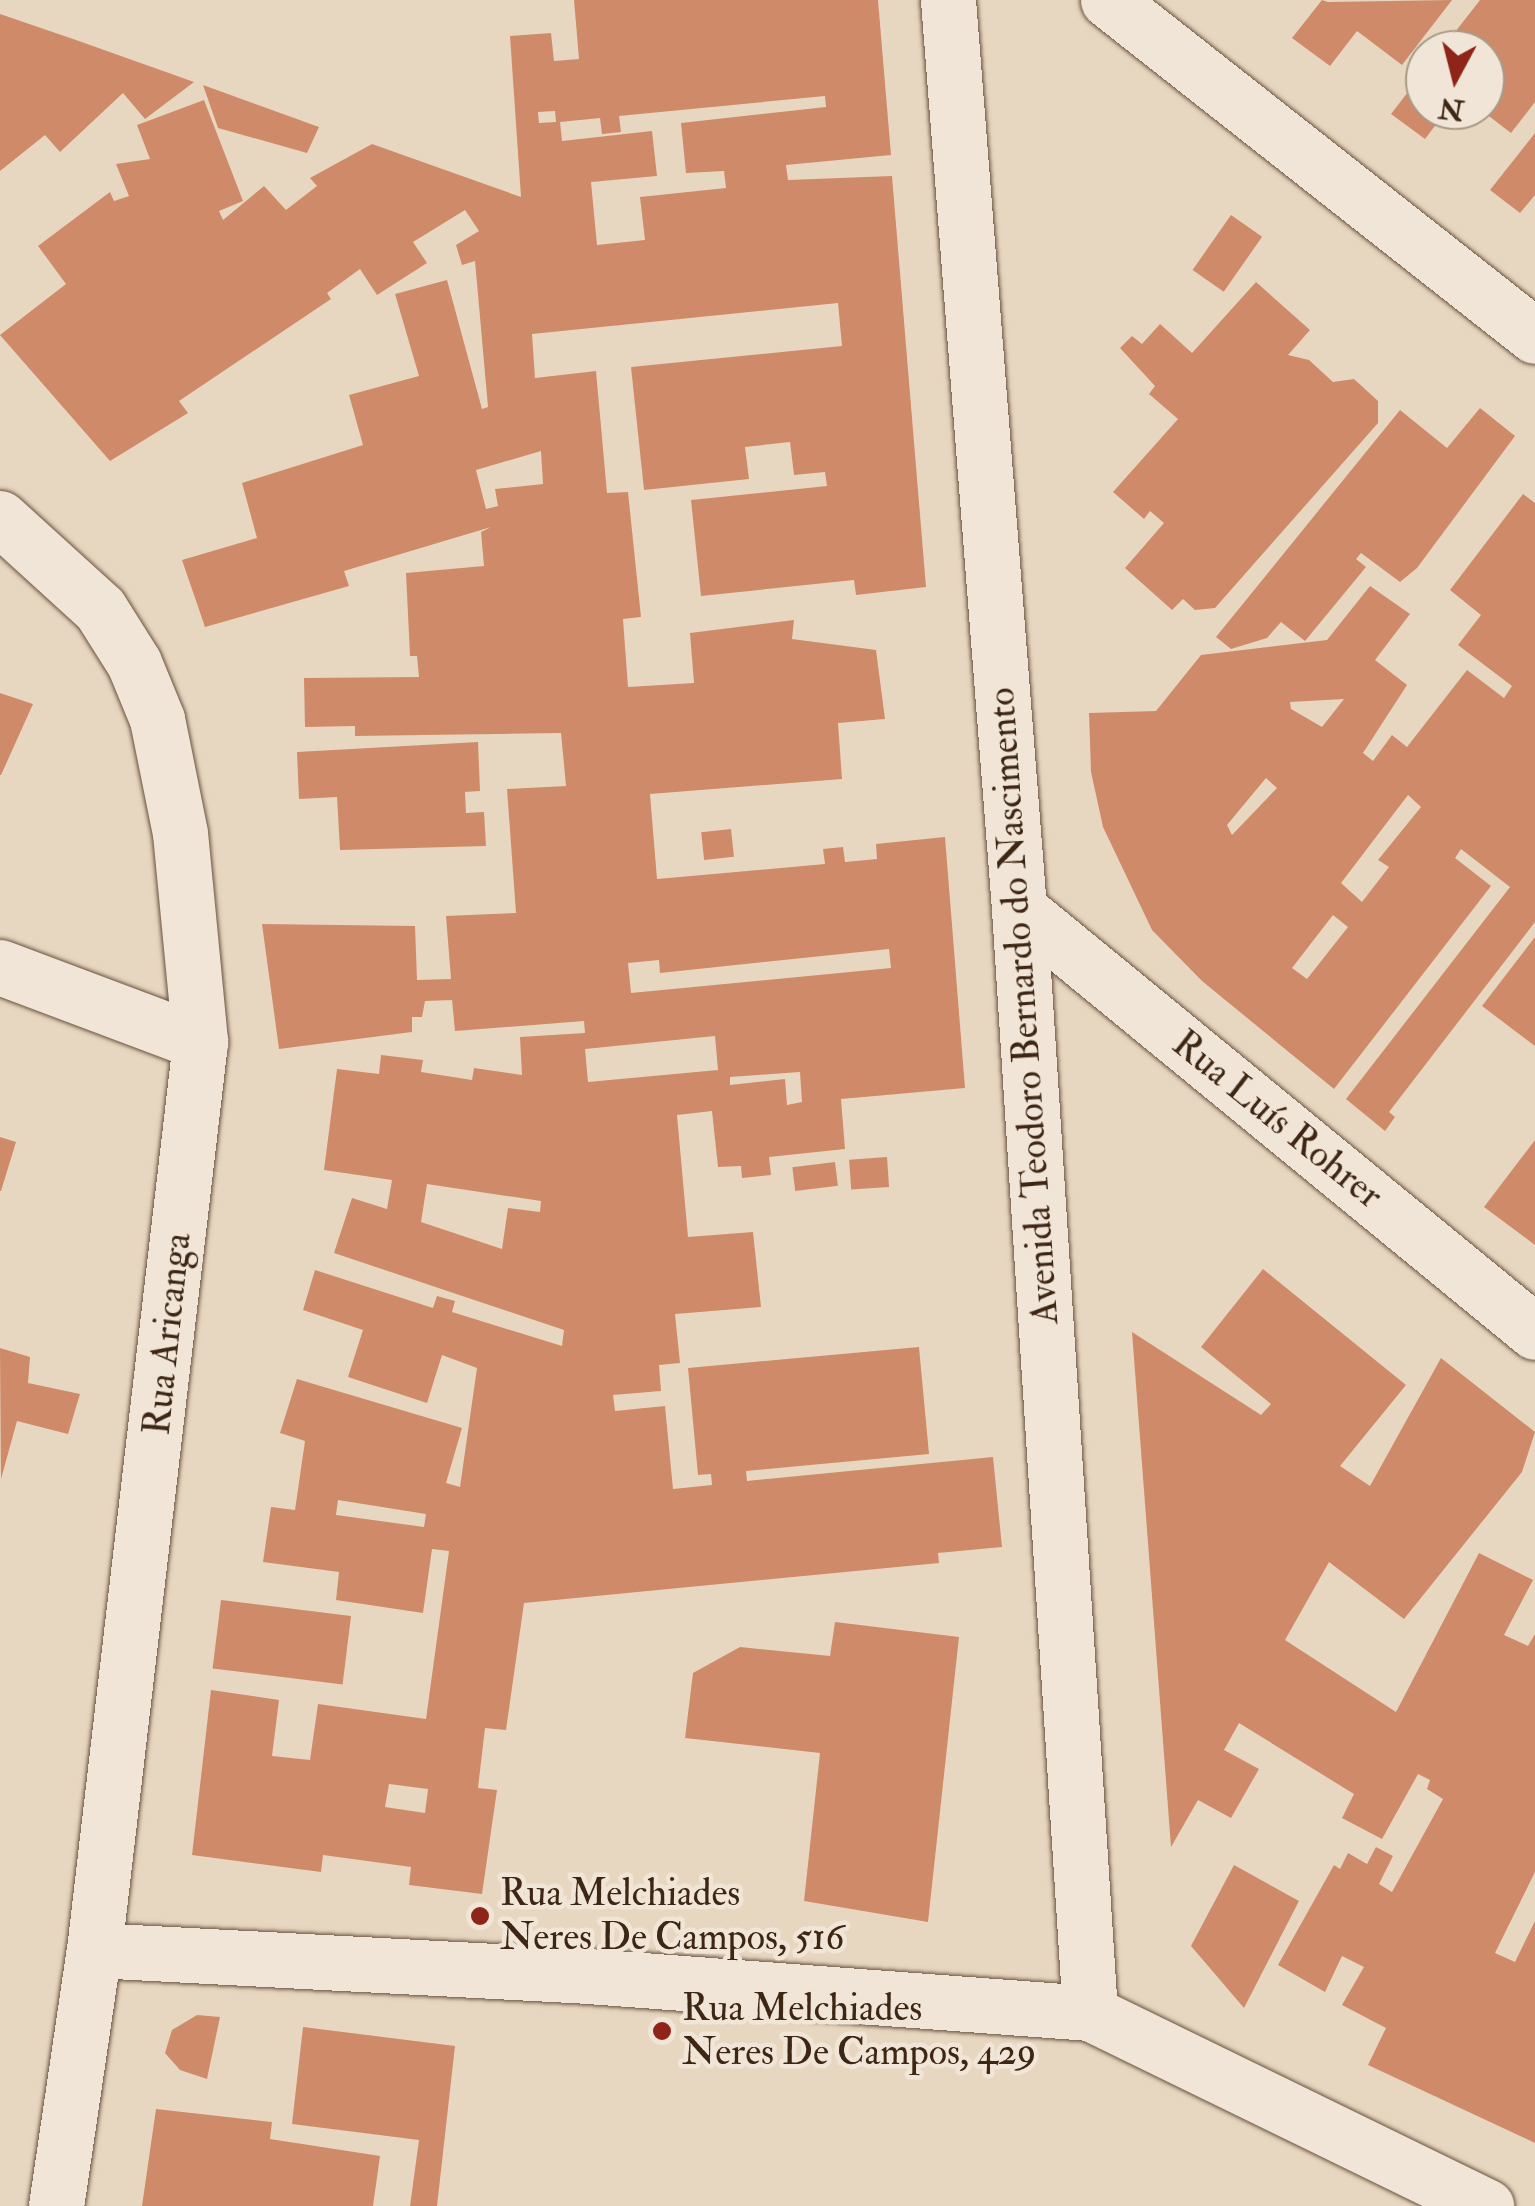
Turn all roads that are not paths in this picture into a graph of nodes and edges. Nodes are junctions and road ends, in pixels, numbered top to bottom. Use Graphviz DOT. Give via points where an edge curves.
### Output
graph roads {
  1 [pos="948,0"];
  2 [pos="1108,0"];
  3 [pos="1535,336"];
  4 [pos="0,518"];
  5 [pos="1019,908"];
  6 [pos="0,967"];
  7 [pos="200,1042"];
  8 [pos="1535,1332"];
  9 [pos="94,1950"];
  10 [pos="1090,2012"];
  11 [pos="56,2206"];
  12 [pos="1486,2206"];
  1 -- 5 [label="street, Avenida Teodoro Bernardo do Nascimento"];
  2 -- 3 [label="street"];
  4 -- 7 [label="street, Rua Aricanga" via="100,608 134,663 156,720 180,833"];
  5 -- 8 [label="street, Rua Luís Rohrer"];
  5 -- 10 [label="street, Avenida Teodoro Bernardo do Nascimento"];
  6 -- 7 [label="street"];
  7 -- 9 [label="street, Rua Aricanga"];
  9 -- 10 [label="street"];
  9 -- 11 [label="street, Rua Aricanga"];
  10 -- 12 [label="street"];
}
